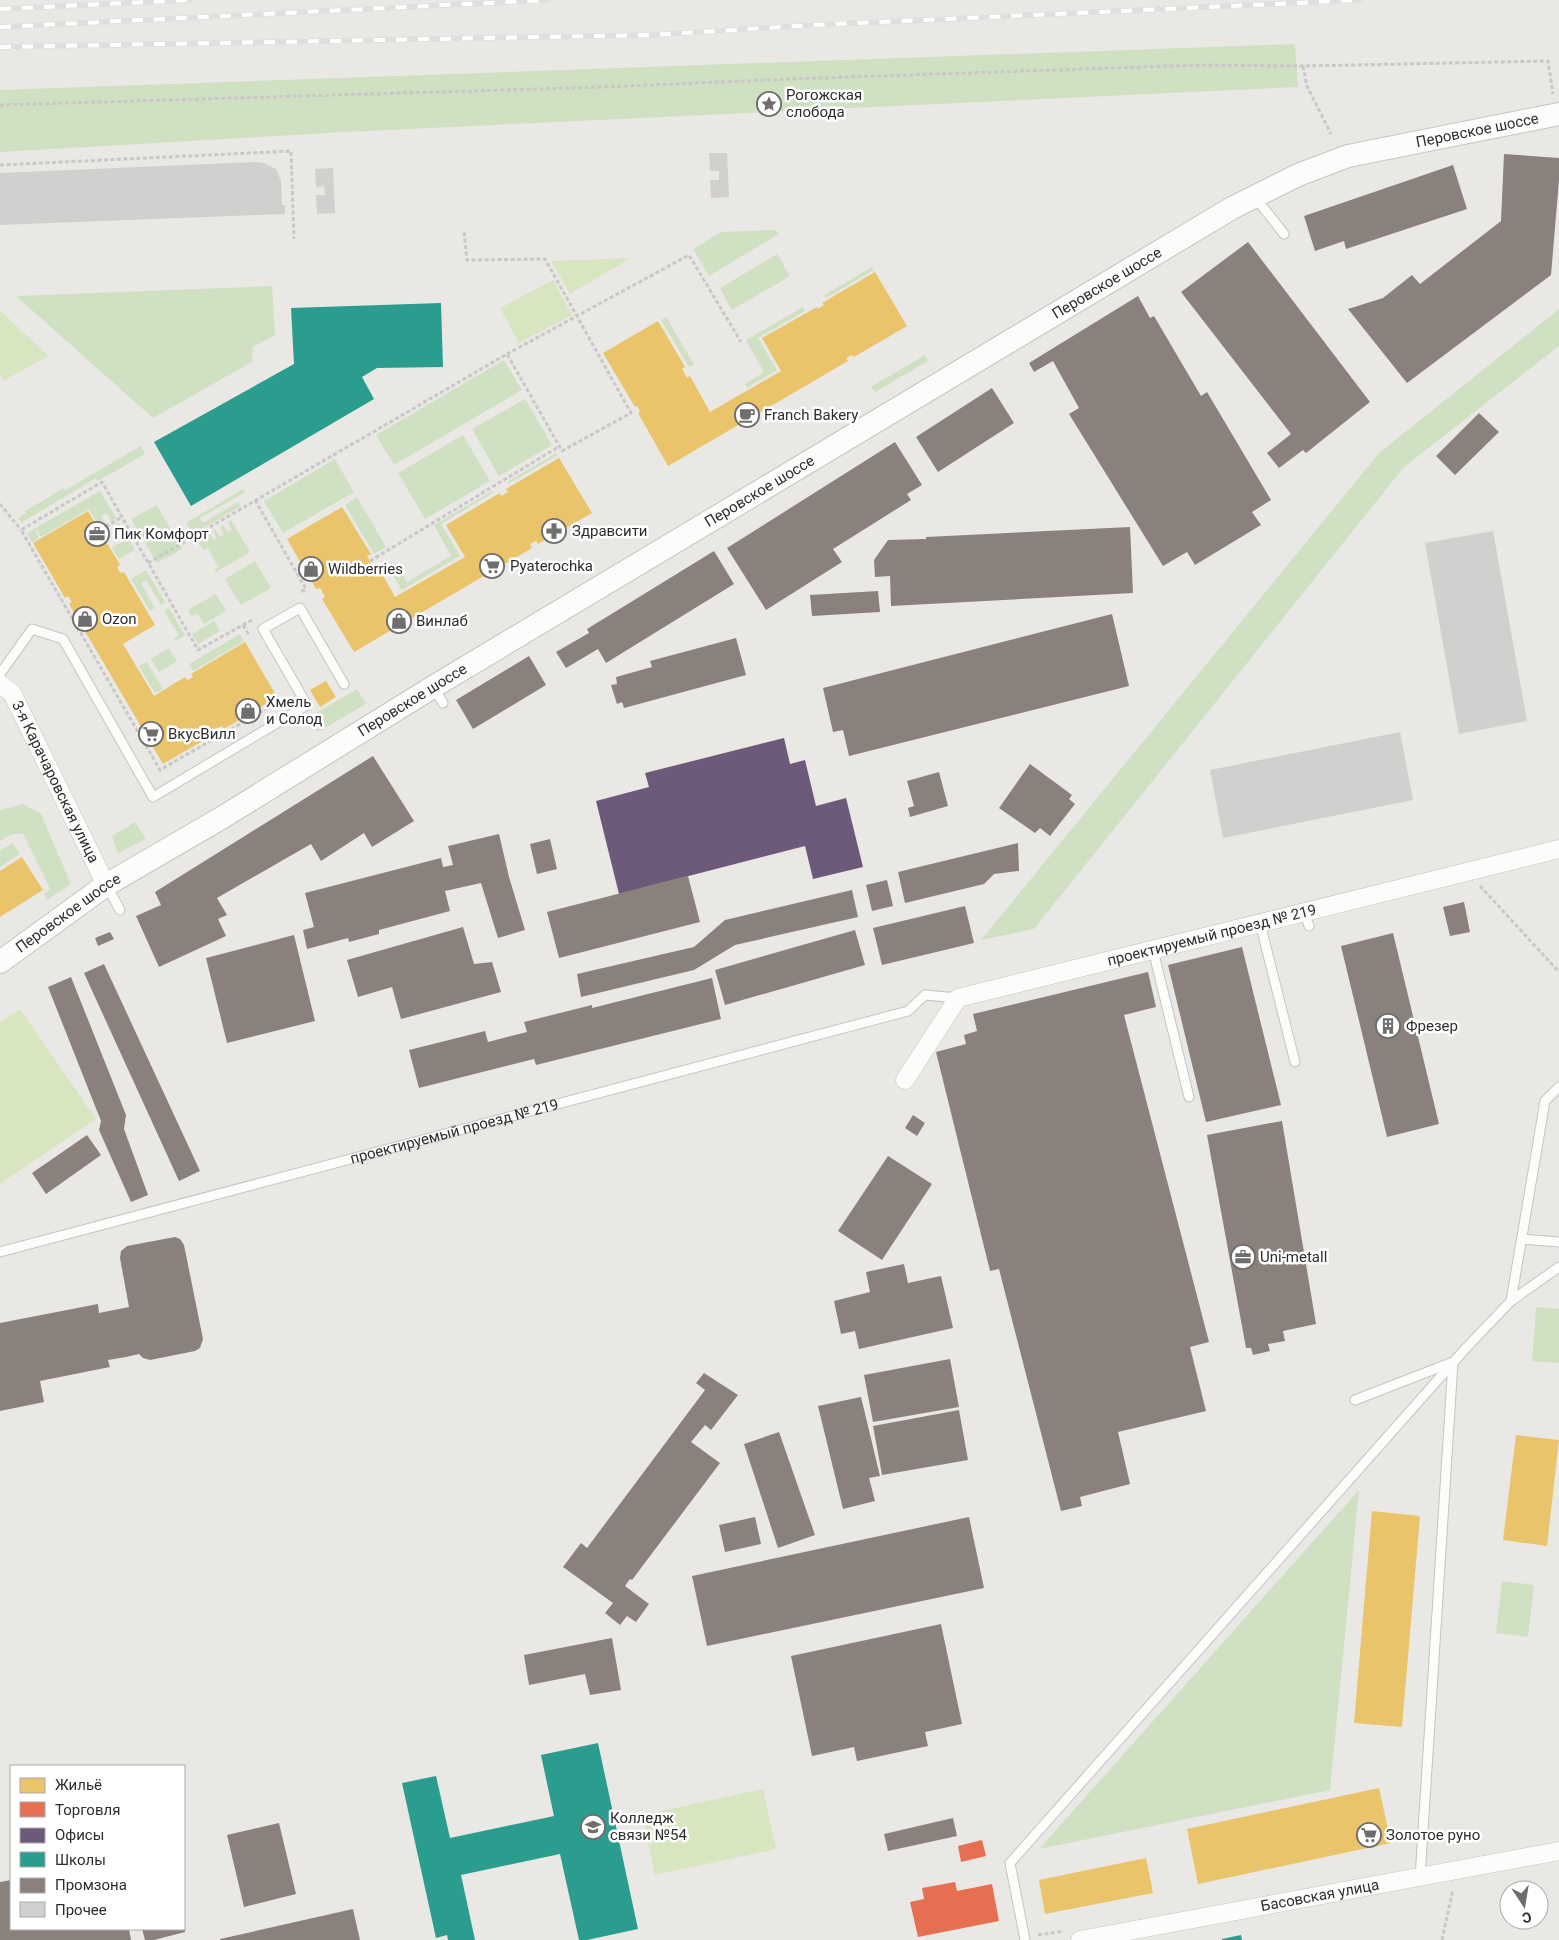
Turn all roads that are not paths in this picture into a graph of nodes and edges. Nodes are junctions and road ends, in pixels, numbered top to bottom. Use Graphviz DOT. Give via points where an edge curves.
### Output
graph roads {
  1 [pos="1556,105"];
  2 [pos="1255,196"];
  3 [pos="1284,234"];
  4 [pos="0,674"];
  5 [pos="0,684"];
  6 [pos="344,684"];
  7 [pos="1559,849"];
  8 [pos="106,885"];
  9 [pos="120,910"];
  10 [pos="1260,923"];
  11 [pos="1153,950"];
  12 [pos="0,962"];
  13 [pos="958,998"];
  14 [pos="1295,1062"];
  15 [pos="906,1080"];
  16 [pos="1559,1087"];
  17 [pos="1189,1097"];
  18 [pos="1522,1239"];
  19 [pos="1559,1242"];
  20 [pos="0,1252"];
  21 [pos="1559,1267"];
  22 [pos="1511,1301"];
  23 [pos="1453,1362"];
  24 [pos="1355,1400"];
  25 [pos="1559,1851"];
  26 [pos="1420,1878"];
  27 [pos="1025,1940"];
  28 [pos="1080,1940"];
  1 -- 2 [label="street, Перовское шоссе" via="1348,156"];
  2 -- 3 [label="lane"];
  2 -- 8 [label="street, Перовское шоссе" via="438,695"];
  4 -- 6 [label="lane" via="32,629 63,639 153,797 307,705 264,629 300,608"];
  5 -- 8 [label="street, 3-я Карачаровская улица" via="12,693"];
  7 -- 10 [label="street, проектируемый проезд № 219" via="1306,919"];
  8 -- 9 [label="lane"];
  8 -- 12 [label="street, Перовское шоссе"];
  10 -- 11 [label="street, проектируемый проезд № 219"];
  10 -- 14 [label="lane"];
  11 -- 13 [label="street, проектируемый проезд № 219"];
  11 -- 17 [label="lane"];
  13 -- 15 [label="street"];
  13 -- 20 [label="lane, проектируемый проезд № 219" via="925,995 908,1011"];
  16 -- 18 [label="lane" via="1545,1101"];
  18 -- 19 [label="lane"];
  18 -- 22 [label="lane"];
  21 -- 22 [label="lane"];
  22 -- 23 [label="lane"];
  23 -- 24 [label="lane"];
  23 -- 26 [label="lane"];
  23 -- 27 [label="lane" via="1007,1864"];
  25 -- 26 [label="street, Басовская улица"];
  26 -- 28 [label="street, Басовская улица"];
}
